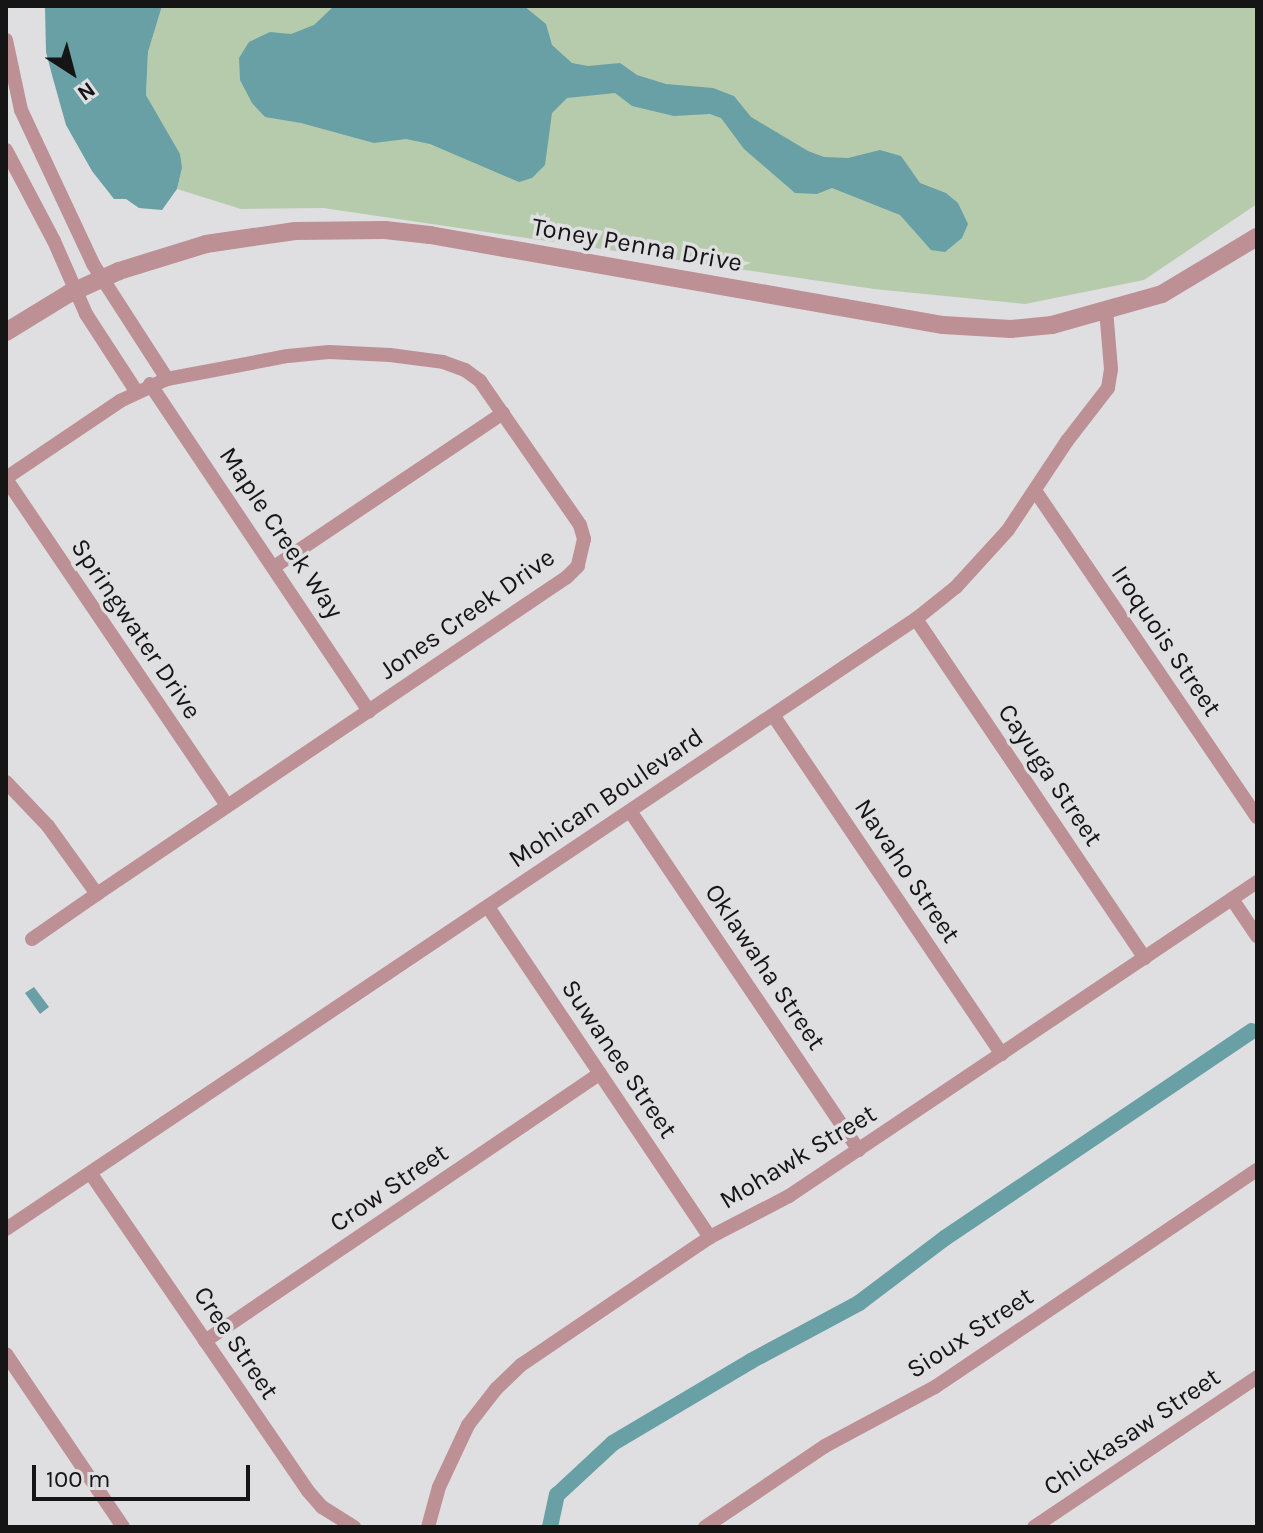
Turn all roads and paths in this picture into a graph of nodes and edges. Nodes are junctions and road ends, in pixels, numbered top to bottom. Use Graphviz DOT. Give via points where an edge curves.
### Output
graph roads {
  1 [pos="6,40"];
  2 [pos="6,150"];
  3 [pos="1257,237"];
  4 [pos="100,280"];
  5 [pos="77,290"];
  6 [pos="1106,310"];
  7 [pos="6,332"];
  8 [pos="167,379"];
  9 [pos="143,388"];
  10 [pos="503,413"];
  11 [pos="6,479"];
  12 [pos="1036,492"];
  13 [pos="274,567"];
  14 [pos="916,619"];
  15 [pos="369,711"];
  16 [pos="773,715"];
  17 [pos="6,782"];
  18 [pos="227,805"];
  19 [pos="630,811"];
  20 [pos="1257,817"];
  21 [pos="1257,882"];
  22 [pos="97,894"];
  23 [pos="1232,899"];
  24 [pos="488,907"];
  25 [pos="1257,936"];
  26 [pos="32,939"];
  27 [pos="1145,958"];
  28 [pos="1002,1054"];
  29 [pos="600,1074"];
  30 [pos="859,1150"];
  31 [pos="1257,1170"];
  32 [pos="91,1174"];
  33 [pos="6,1229"];
  34 [pos="710,1237"];
  35 [pos="205,1341"];
  36 [pos="6,1354"];
  37 [pos="1257,1377"];
  38 [pos="123,1527"];
  39 [pos="354,1527"];
  40 [pos="428,1527"];
  41 [pos="705,1527"];
  42 [pos="1034,1527"];
  1 -- 4 [label="street" via="21,110"];
  2 -- 5 [label="street, Maple Creek Way"];
  3 -- 6 [label="street, Toney Penna Drive" via="1162,294"];
  4 -- 5 [label="street, Toney Penna Drive"];
  4 -- 6 [label="street, Toney Penna Drive" via="206,244 295,231 355,229 430,235 943,325 1011,329 1052,325"];
  4 -- 8 [label="street"];
  5 -- 7 [label="street, Toney Penna Drive"];
  5 -- 9 [label="street, Maple Creek Way" via="86,314"];
  6 -- 12 [label="street, Mohican Boulevard" via="1108,388"];
  8 -- 9 [label="street, Jones Creek Drive"];
  8 -- 10 [label="street, Jones Creek Drive" via="288,356 379,353 465,370 491,393"];
  9 -- 11 [label="street, Jones Creek Drive"];
  9 -- 13 [label="street, Maple Creek Way"];
  10 -- 13 [label="street"];
  10 -- 15 [label="street, Jones Creek Drive" via="580,525 584,539 579,563 567,577"];
  11 -- 18 [label="street, Springwater Drive"];
  12 -- 14 [label="street, Mohican Boulevard" via="984,560"];
  12 -- 20 [label="street, Iroquois Street"];
  13 -- 15 [label="street, Maple Creek Way"];
  14 -- 16 [label="street, Mohican Boulevard"];
  14 -- 27 [label="street, Cayuga Street"];
  15 -- 18 [label="street, Jones Creek Drive"];
  16 -- 19 [label="street, Mohican Boulevard"];
  16 -- 28 [label="street, Navaho Street"];
  17 -- 22 [label="street" via="43,820"];
  18 -- 22 [label="street, Jones Creek Drive"];
  19 -- 24 [label="street, Mohican Boulevard"];
  19 -- 30 [label="street, Oklawaha Street"];
  21 -- 23 [label="street, Mohawk Street"];
  22 -- 26 [label="street, Jones Creek Drive"];
  23 -- 25 [label="street"];
  23 -- 27 [label="street, Mohawk Street"];
  24 -- 29 [label="street, Suwanee Street"];
  24 -- 32 [label="street, Mohican Boulevard"];
  27 -- 28 [label="street, Mohawk Street"];
  28 -- 30 [label="street, Mohawk Street"];
  29 -- 34 [label="street, Suwanee Street"];
  29 -- 35 [label="street, Crow Street"];
  30 -- 34 [label="street, Mohawk Street" via="789,1196"];
  31 -- 41 [label="street, Sioux Street" via="935,1387 825,1446"];
  32 -- 33 [label="street, Mohican Boulevard"];
  32 -- 35 [label="street, Cree Street"];
  34 -- 40 [label="street, Mohawk Street" via="539,1351 496,1389 451,1455"];
  35 -- 39 [label="street, Cree Street" via="308,1491"];
  36 -- 38 [label="street"];
  37 -- 42 [label="street, Chickasaw Street"];
}
